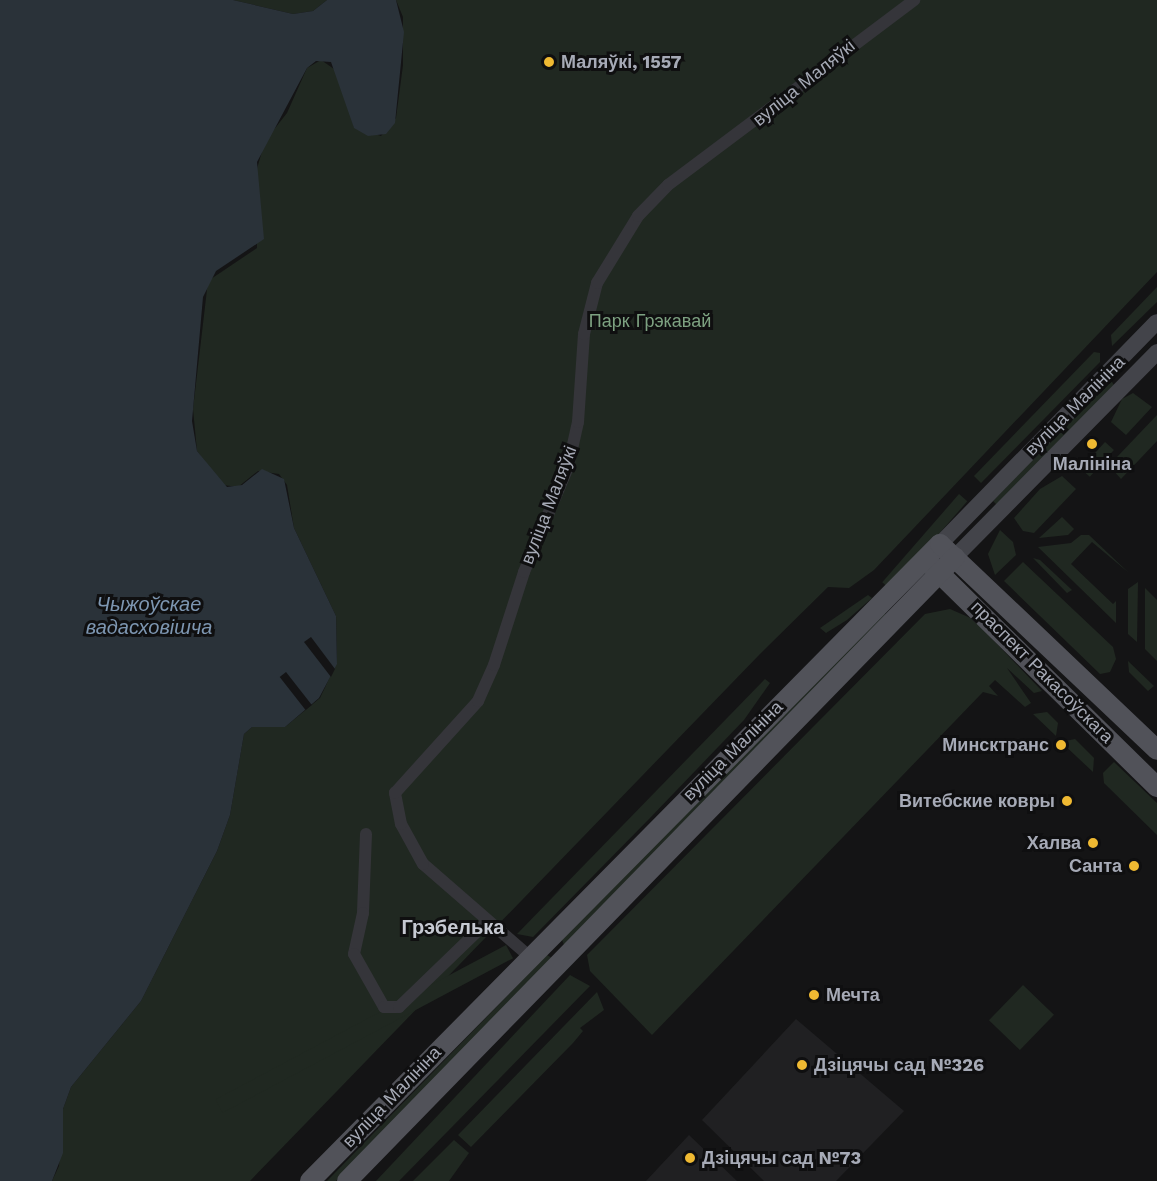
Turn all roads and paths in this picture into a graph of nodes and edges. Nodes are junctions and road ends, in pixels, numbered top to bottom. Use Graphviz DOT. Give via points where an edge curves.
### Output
graph roads {
  1 [pos="914,0"];
  2 [pos="1157,322"];
  3 [pos="1157,352"];
  4 [pos="940,544"];
  5 [pos="955,557"];
  6 [pos="924,560"];
  7 [pos="939,573"];
  8 [pos="1157,750"];
  9 [pos="1157,787"];
  10 [pos="366,834"];
  11 [pos="487,922"];
  12 [pos="546,939"];
  13 [pos="529,956"];
  14 [pos="564,956"];
  15 [pos="310,1181"];
  16 [pos="347,1181"];
  1 -- 11 [label="street, вуліца Маляўкі" via="668,185 626,233 597,283 585,333 578,422 568,466 524,572 494,665 478,701 395,793 401,824 423,864"];
  2 -- 4 [label="main road, вуліца Малініна"];
  3 -- 5 [label="main road, вуліца Малініна"];
  4 -- 5 [label="main road, праспект Ракасоўскага"];
  4 -- 6 [label="main road, вуліца Малініна"];
  5 -- 7 [label="main road, вуліца Малініна"];
  5 -- 8 [label="main road, праспект Ракасоўскага"];
  6 -- 7 [label="main road, праспект Ракасоўскага"];
  6 -- 12 [label="main road, вуліца Малініна"];
  7 -- 9 [label="main road, праспект Ракасоўскага"];
  7 -- 14 [label="main road, вуліца Малініна"];
  10 -- 11 [label="street" via="364,902 354,954 384,1007 399,1007"];
  11 -- 13 [label="street, вуліца Маляўкі"];
  12 -- 13 [label="main road, вуліца Малініна"];
  12 -- 14 [label="main road"];
  13 -- 15 [label="main road, вуліца Малініна"];
  14 -- 16 [label="main road, вуліца Малініна"];
}
